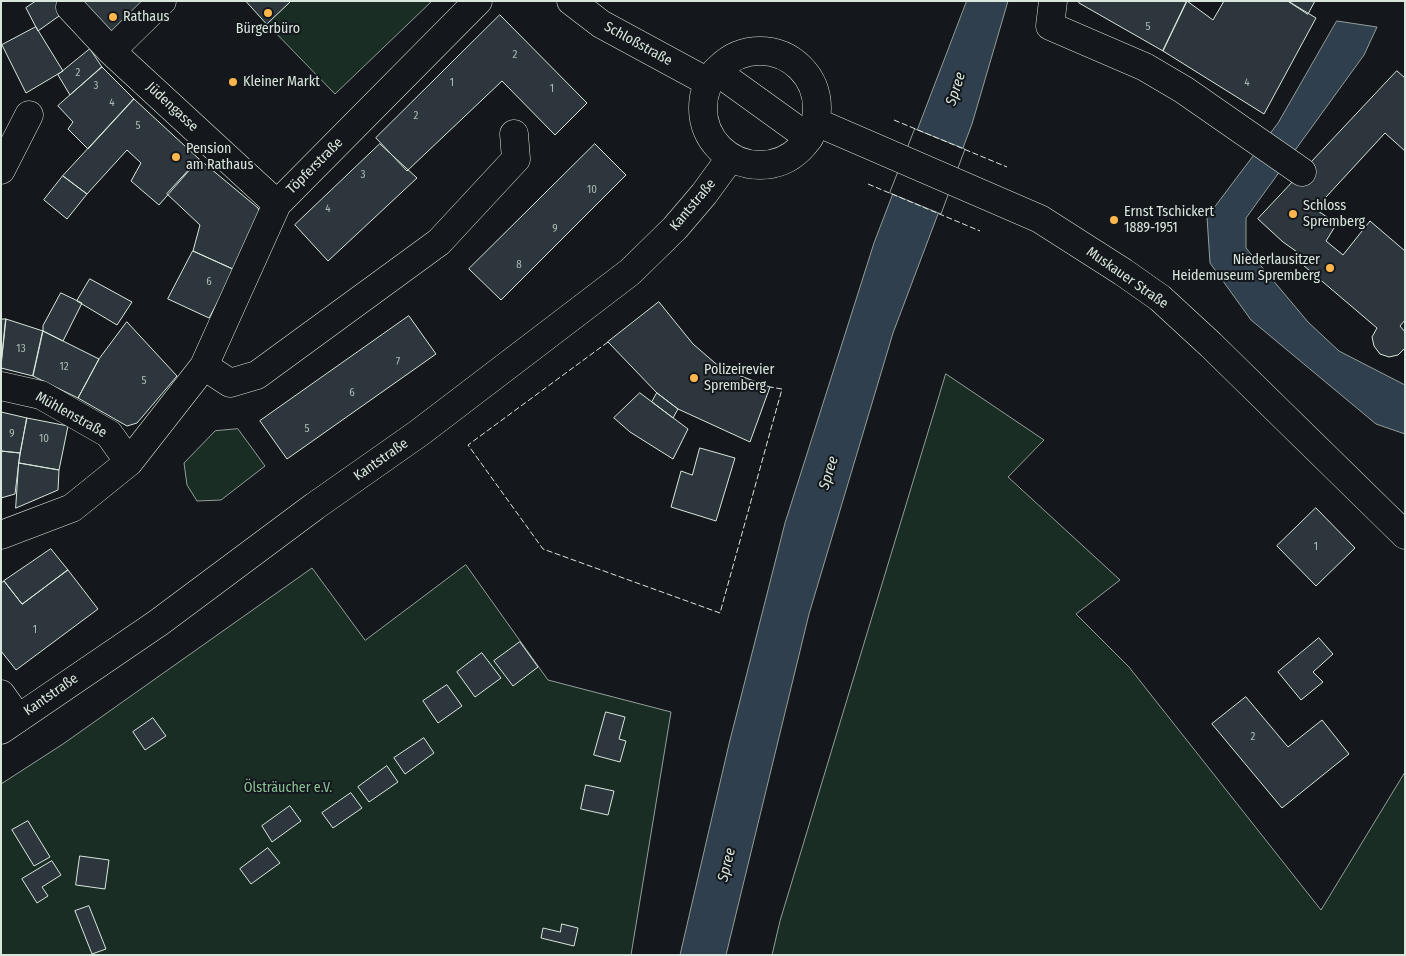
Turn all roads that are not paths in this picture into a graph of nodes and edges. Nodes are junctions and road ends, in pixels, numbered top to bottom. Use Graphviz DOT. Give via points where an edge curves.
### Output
graph roads {
  1 [pos="162,1"];
  2 [pos="478,1"];
  3 [pos="571,1"];
  4 [pos="70,7"];
  5 [pos="1051,13"];
  6 [pos="111,51"];
  7 [pos="712,77"];
  8 [pos="29,115"];
  9 [pos="812,130"];
  10 [pos="514,134"];
  11 [pos="731,157"];
  12 [pos="1,170"];
  13 [pos="1299,170"];
  14 [pos="277,204"];
  15 [pos="204,366"];
  16 [pos="1,386"];
  17 [pos="129,462"];
  18 [pos="1,535"];
  19 [pos="1405,535"];
  20 [pos="1,694"];
  21 [pos="10,724"];
  1 -- 6 [label="main road"];
  2 -- 14 [label="main road, Töpferstraße"];
  3 -- 7 [label="main road, Schloßstraße" via="602,24"];
  4 -- 6 [label="main road, Jüdengasse"];
  5 -- 13 [label="main road" via="1184,90"];
  6 -- 14 [label="main road, Jüdengasse"];
  7 -- 9 [label="main road, Schloßstraße"];
  7 -- 9 [label="main road" via="734,56 752,50 771,51 789,58 813,85 818,104"];
  7 -- 11 [label="main road" via="703,98 703,116 717,146"];
  8 -- 12 [label="main road"];
  9 -- 11 [label="main road" via="797,151 782,161 765,165 747,164"];
  9 -- 19 [label="main road, Muskauer Straße" via="892,156 1040,219 1160,298"];
  10 -- 15 [label="main road" via="516,159 439,242 257,374 230,383"];
  11 -- 21 [label="main road, Kantstraße" via="684,218 630,272 419,433 158,622"];
  14 -- 15 [label="main road, Töpferstraße"];
  15 -- 17 [label="main road, Töpferstraße"];
  16 -- 17 [label="main road, Mühlenstraße" via="40,395 109,434"];
  17 -- 18 [label="main road, Töpferstraße" via="72,508"];
  20 -- 21 [label="main road"];
}
